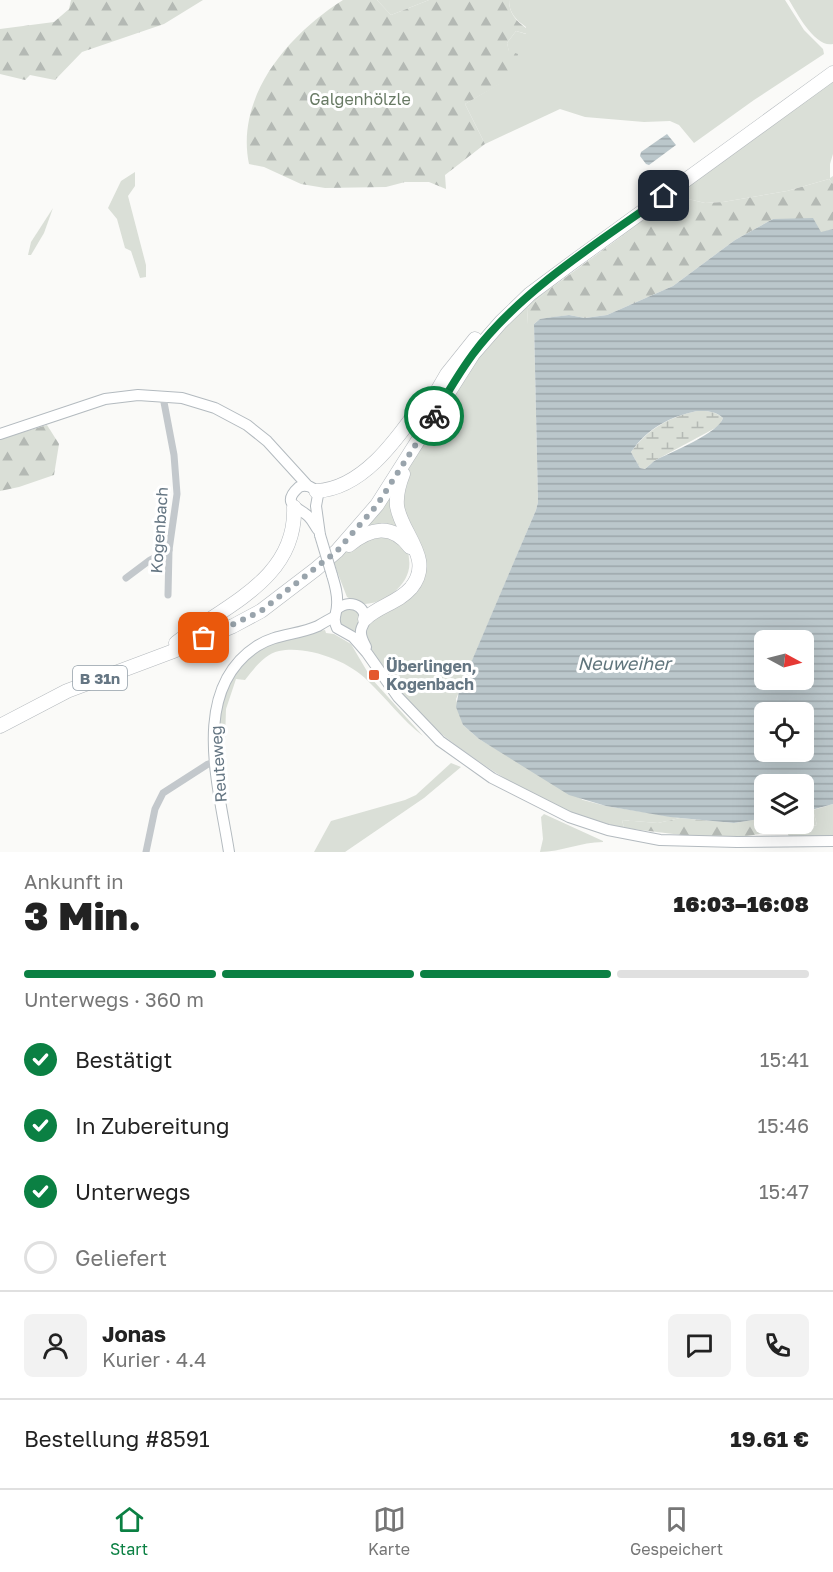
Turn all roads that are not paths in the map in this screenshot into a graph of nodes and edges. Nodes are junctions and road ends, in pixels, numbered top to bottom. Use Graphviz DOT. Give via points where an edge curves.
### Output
graph roads {
  1 [pos="833,73"];
  2 [pos="530,294"];
  3 [pos="447,374"];
  4 [pos="163,397"];
  5 [pos="0,434"];
  6 [pos="407,459"];
  7 [pos="288,464"];
  8 [pos="312,488"];
  9 [pos="296,489"];
  10 [pos="316,507"];
  11 [pos="299,510"];
  12 [pos="319,533"];
  13 [pos="169,550"];
  14 [pos="337,551"];
  15 [pos="126,578"];
  16 [pos="168,595"];
  17 [pos="348,616"];
  18 [pos="176,643"];
  19 [pos="367,653"];
  20 [pos="0,717"];
  21 [pos="0,726"];
  22 [pos="215,762"];
  23 [pos="833,841"];
  24 [pos="146,852"];
  25 [pos="229,852"];
  1 -- 2 [label="highway, B 31n"];
  2 -- 3 [label="highway, B 31n" via="492,322"];
  2 -- 6 [label="highway, B 31n" via="473,354"];
  3 -- 8 [label="highway" via="373,462 343,484 326,491"];
  3 -- 18 [label="highway, B 31n" via="391,470 338,538 250,608"];
  4 -- 5 [label="main road" via="105,399"];
  4 -- 7 [label="main road" via="182,398 225,412 257,432"];
  4 -- 13 [label="street, Kogenbach" via="177,494"];
  6 -- 14 [label="highway, B 31n" via="377,505"];
  6 -- 17 [label="highway" via="397,506 418,555 418,576 390,604"];
  7 -- 8 [label="main road"];
  7 -- 9 [label="main road"];
  8 -- 9 [label="main road"];
  8 -- 10 [label="main road" via="318,499"];
  9 -- 11 [label="main road" via="291,500"];
  10 -- 11 [label="main road" via="311,512"];
  10 -- 12 [label="main road"];
  11 -- 12 [label="main road" via="310,518"];
  11 -- 18 [label="highway" via="289,544 270,574"];
  12 -- 17 [label="main road, bridge"];
  13 -- 15 [label="street"];
  13 -- 16 [label="street, Kogenbach"];
  14 -- 17 [label="highway" via="367,533 383,530 399,536 414,554 414,572 404,589"];
  14 -- 21 [label="highway, B 31n" via="261,611 233,626 67,691"];
  17 -- 19 [label="main road"];
  17 -- 19 [label="main road" via="342,633 349,634"];
  17 -- 22 [label="main road, Reuteweg" via="265,641 232,669 216,710"];
  18 -- 20 [label="highway, B 31n" via="69,681"];
  19 -- 23 [label="main road" via="398,697 440,741 492,778 568,817 660,840"];
  22 -- 24 [label="street" via="163,793 155,809"];
  22 -- 25 [label="main road, Reuteweg"];
}
